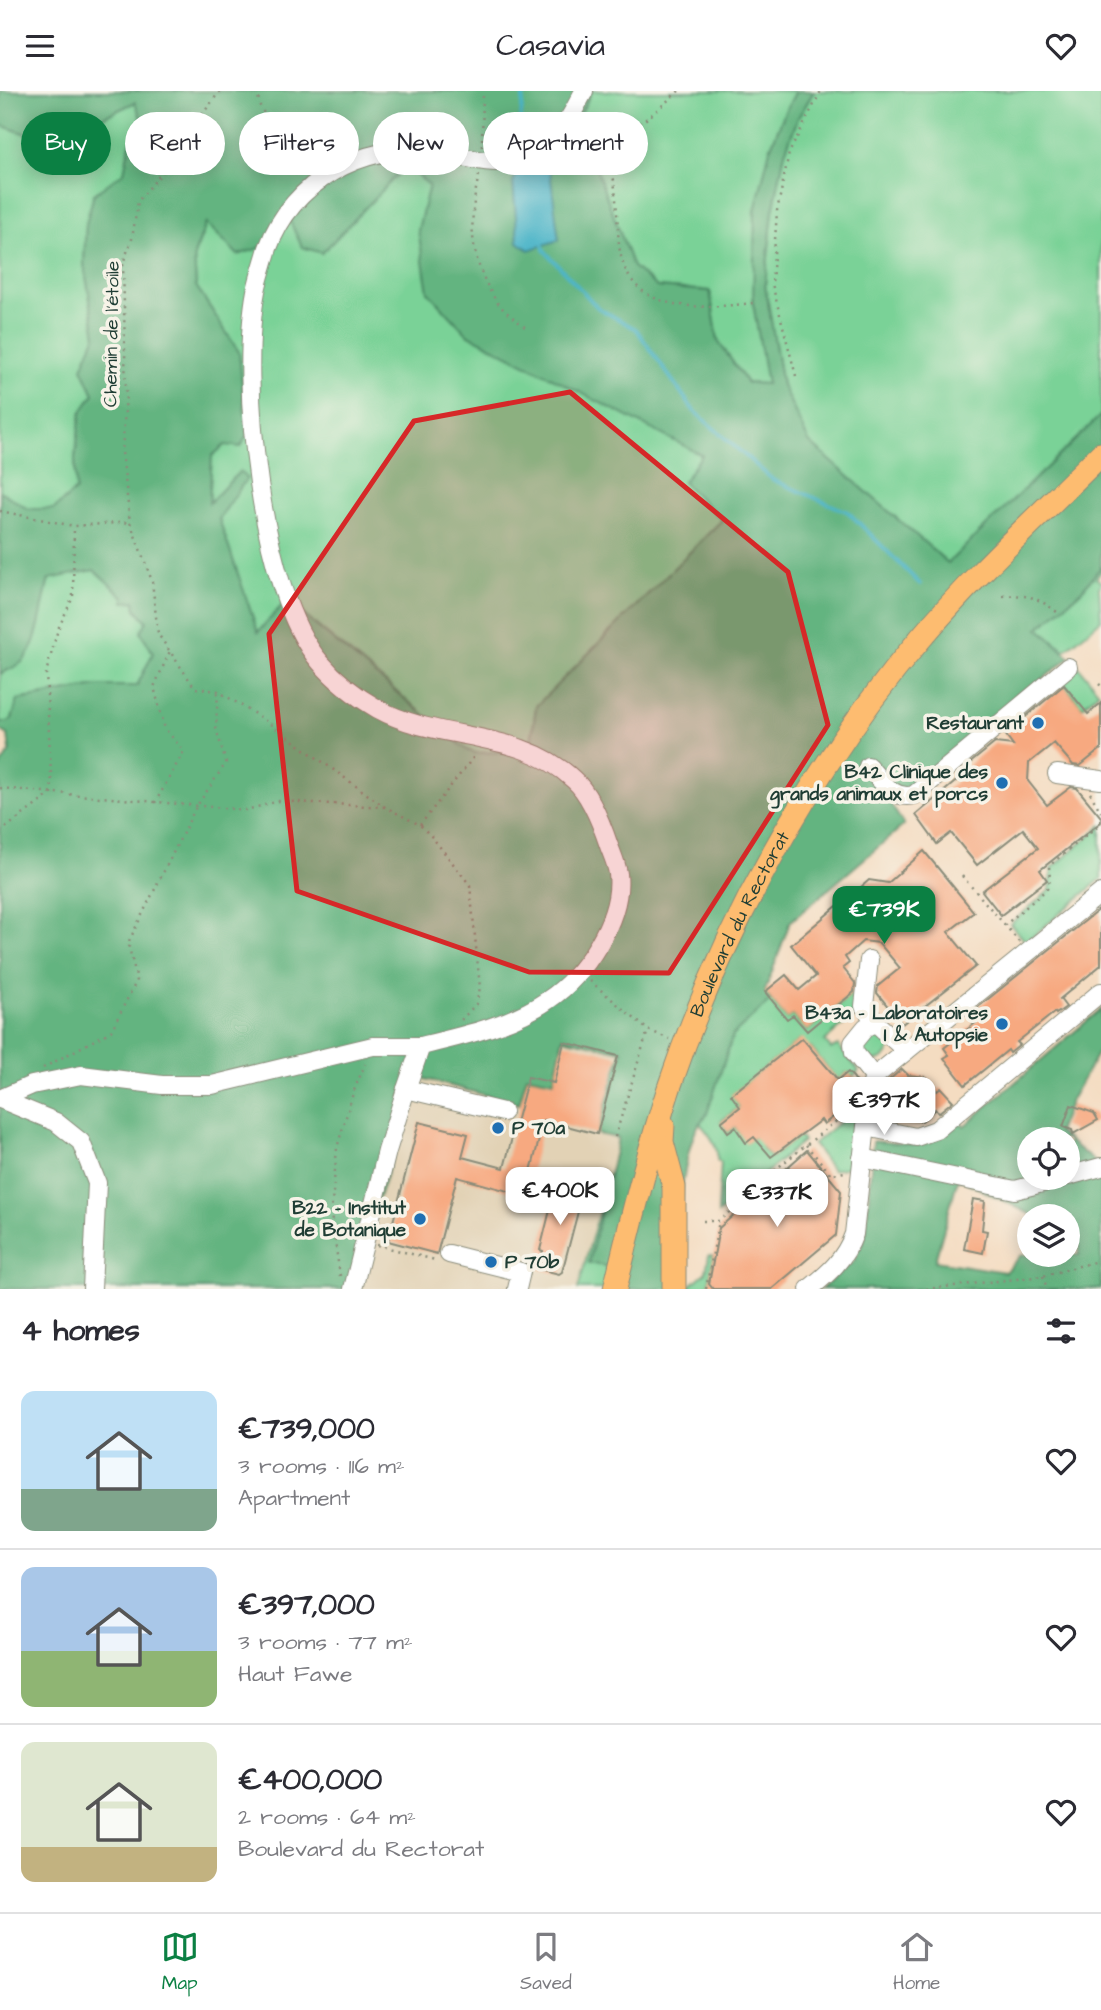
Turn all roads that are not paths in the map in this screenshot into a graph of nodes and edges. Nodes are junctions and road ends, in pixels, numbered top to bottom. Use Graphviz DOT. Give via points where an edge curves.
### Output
graph roads {
  1 [pos="583,91"];
  2 [pos="1101,454"];
  3 [pos="1068,667"];
  4 [pos="868,766"];
  5 [pos="1056,774"];
  6 [pos="1096,780"];
  7 [pos="1101,893"];
  8 [pos="869,960"];
  9 [pos="1101,992"];
  10 [pos="876,1023"];
  11 [pos="421,1046"];
  12 [pos="906,1051"];
  13 [pos="874,1077"];
  14 [pos="670,1084"];
  15 [pos="406,1089"];
  16 [pos="0,1099"];
  17 [pos="503,1112"];
  18 [pos="866,1127"];
  19 [pos="863,1158"];
  20 [pos="1101,1167"];
  21 [pos="1080,1173"];
  22 [pos="1019,1190"];
  23 [pos="449,1254"];
  24 [pos="347,1285"];
  25 [pos="92,1289"];
  26 [pos="517,1289"];
  27 [pos="615,1289"];
  28 [pos="674,1289"];
  29 [pos="809,1289"];
  1 -- 11 [label="street" via="554,139 529,156 482,161 403,149 326,173 286,215 269,245 256,292 251,343 253,432 269,544 286,601 318,661 352,692 381,710 406,721 538,754 567,774 601,822 618,873 617,903 602,939 580,972 549,1000 516,1018"];
  2 -- 14 [label="main road, Boulevard du Rectorat" via="953,600 839,747 734,930"];
  3 -- 4 [label="street" via="914,795 904,798 894,793"];
  5 -- 6 [label="street"];
  7 -- 12 [label="street"];
  8 -- 10 [label="street" via="864,1006"];
  9 -- 18 [label="street" via="936,1130 916,1137"];
  10 -- 12 [label="street"];
  10 -- 13 [label="street" via="866,1027 853,1043 853,1052"];
  11 -- 15 [label="street"];
  11 -- 16 [label="street" via="373,1046 212,1085 162,1085 80,1075 32,1085"];
  12 -- 13 [label="street"];
  13 -- 18 [label="street"];
  14 -- 27 [label="main road, Boulevard du Rectorat"];
  14 -- 28 [label="main road" via="662,1134 674,1187"];
  15 -- 17 [label="street"];
  15 -- 24 [label="street" via="364,1241"];
  16 -- 25 [label="street" via="56,1122 81,1143 97,1183"];
  18 -- 19 [label="street"];
  19 -- 22 [label="street"];
  19 -- 29 [label="street" via="851,1243 836,1266"];
  20 -- 21 [label="street"];
  23 -- 26 [label="street" via="522,1272"];
}
